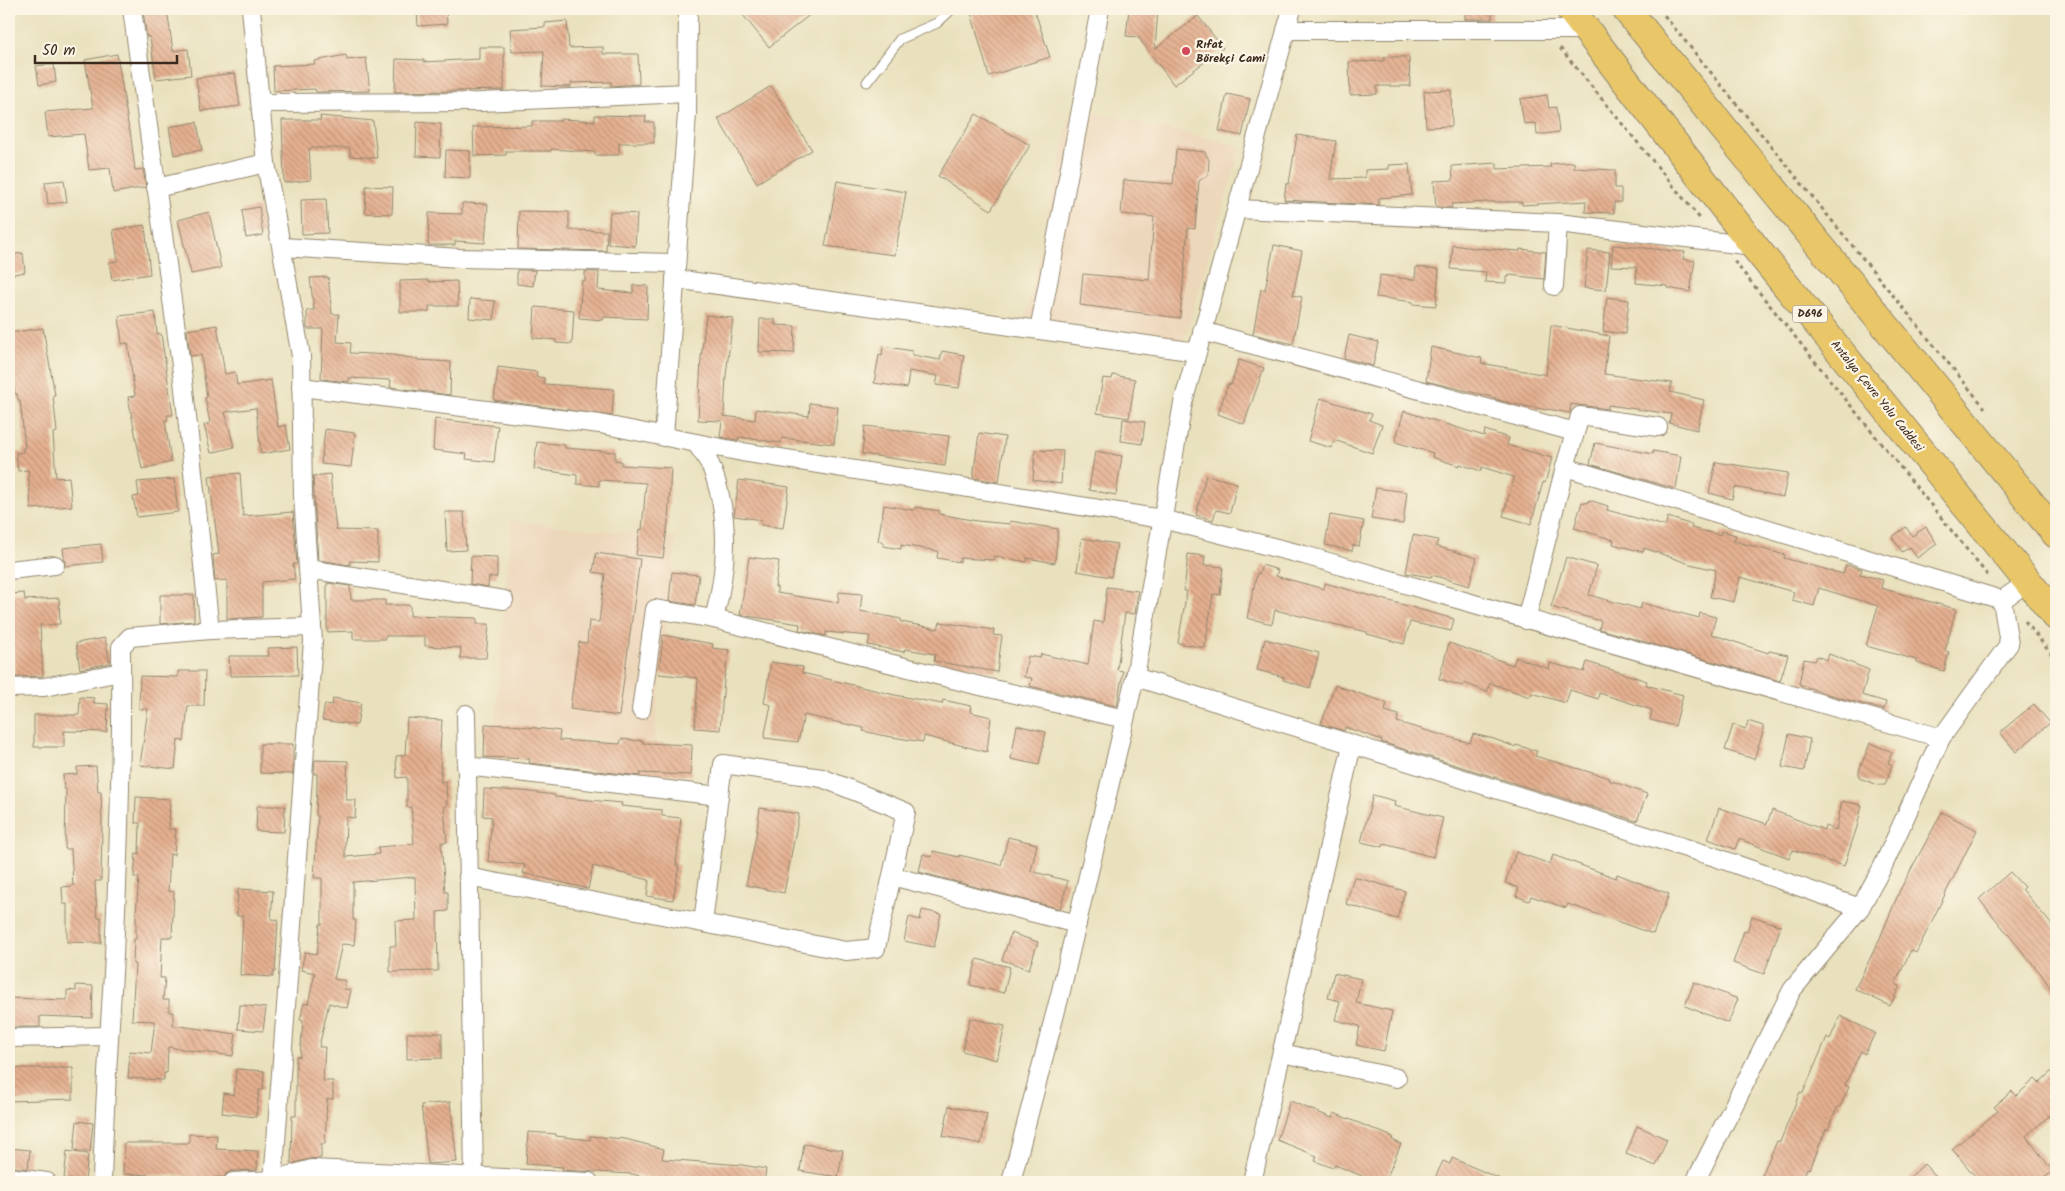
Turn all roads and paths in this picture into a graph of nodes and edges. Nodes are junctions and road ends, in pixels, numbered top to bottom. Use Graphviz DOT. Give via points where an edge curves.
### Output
graph roads {
  1 [pos="132,9"];
  2 [pos="251,9"];
  3 [pos="688,9"];
  4 [pos="952,9"];
  5 [pos="1100,9"];
  6 [pos="1292,9"];
  7 [pos="1570,9"];
  8 [pos="1626,9"];
  9 [pos="1659,9"];
  10 [pos="1286,30"];
  11 [pos="1546,30"];
  12 [pos="1586,30"];
  13 [pos="868,82"];
  14 [pos="688,93"];
  15 [pos="261,102"];
  16 [pos="266,164"];
  17 [pos="156,188"];
  18 [pos="1237,209"];
  19 [pos="1558,222"];
  20 [pos="1718,241"];
  21 [pos="1754,246"];
  22 [pos="282,247"];
  23 [pos="676,271"];
  24 [pos="1554,286"];
  25 [pos="1039,330"];
  26 [pos="1202,331"];
  27 [pos="1197,352"];
  28 [pos="301,387"];
  29 [pos="1991,415"];
  30 [pos="1658,427"];
  31 [pos="1575,432"];
  32 [pos="664,437"];
  33 [pos="696,443"];
  34 [pos="1565,467"];
  35 [pos="1162,519"];
  36 [pos="2056,534"];
  37 [pos="54,565"];
  38 [pos="308,569"];
  39 [pos="9,570"];
  40 [pos="2012,593"];
  41 [pos="504,600"];
  42 [pos="2056,616"];
  43 [pos="714,619"];
  44 [pos="1526,620"];
  45 [pos="312,627"];
  46 [pos="210,630"];
  47 [pos="2056,660"];
  48 [pos="122,672"];
  49 [pos="1135,677"];
  50 [pos="9,688"];
  51 [pos="641,710"];
  52 [pos="466,714"];
  53 [pos="1125,719"];
  54 [pos="1941,738"];
  55 [pos="1352,745"];
  56 [pos="466,766"];
  57 [pos="719,796"];
  58 [pos="892,876"];
  59 [pos="468,877"];
  60 [pos="1860,908"];
  61 [pos="703,923"];
  62 [pos="1077,924"];
  63 [pos="109,1036"];
  64 [pos="9,1038"];
  65 [pos="1282,1053"];
  66 [pos="1397,1078"];
  67 [pos="474,1176"];
  68 [pos="9,1177"];
  69 [pos="273,1181"];
  70 [pos="47,1182"];
  71 [pos="102,1182"];
  72 [pos="233,1182"];
  73 [pos="589,1182"];
  74 [pos="1011,1182"];
  75 [pos="1252,1182"];
  76 [pos="1695,1182"];
  1 -- 17 [label="street"];
  2 -- 15 [label="street"];
  3 -- 14 [label="street"];
  4 -- 13 [label="lane" via="937,23 900,39"];
  5 -- 25 [label="street"];
  6 -- 10 [label="street"];
  7 -- 12 [label="highway, Antalya Çevre Yolu Caddesi / D696"];
  8 -- 36 [label="highway"];
  9 -- 29 [label="path"];
  10 -- 11 [label="street"];
  10 -- 18 [label="street"];
  11 -- 12 [label="street"];
  11 -- 20 [label="path"];
  12 -- 21 [label="highway, Antalya Çevre Yolu Caddesi / D696"];
  14 -- 15 [label="street" via="480,102"];
  14 -- 23 [label="street"];
  15 -- 16 [label="street"];
  16 -- 17 [label="street"];
  16 -- 22 [label="street"];
  17 -- 46 [label="street" via="183,380"];
  18 -- 19 [label="street"];
  18 -- 26 [label="street"];
  19 -- 20 [label="street"];
  19 -- 24 [label="street"];
  20 -- 21 [label="street"];
  20 -- 40 [label="path"];
  21 -- 40 [label="highway, Antalya Çevre Yolu Caddesi / D696"];
  22 -- 23 [label="street"];
  22 -- 28 [label="street" via="301,356"];
  23 -- 25 [label="street"];
  23 -- 32 [label="street"];
  25 -- 27 [label="street"];
  26 -- 27 [label="street"];
  26 -- 31 [label="street"];
  27 -- 35 [label="street" via="1182,403"];
  28 -- 32 [label="street" via="600,424"];
  28 -- 38 [label="street"];
  30 -- 31 [label="street" via="1580,416"];
  31 -- 34 [label="street"];
  32 -- 33 [label="street"];
  33 -- 35 [label="street"];
  33 -- 43 [label="street" via="712,468 727,536 723,586"];
  34 -- 40 [label="street"];
  34 -- 44 [label="street"];
  35 -- 44 [label="street" via="1304,555"];
  35 -- 49 [label="street"];
  37 -- 39 [label="street"];
  38 -- 41 [label="street"];
  38 -- 45 [label="street"];
  40 -- 42 [label="highway, Antalya Çevre Yolu Caddesi / D696"];
  40 -- 47 [label="path"];
  40 -- 54 [label="street" via="2009,644"];
  43 -- 51 [label="street" via="655,609"];
  43 -- 53 [label="street"];
  44 -- 54 [label="street"];
  45 -- 46 [label="street"];
  45 -- 69 [label="street"];
  46 -- 48 [label="street" via="130,637 121,647"];
  48 -- 50 [label="street" via="44,686"];
  48 -- 63 [label="street"];
  49 -- 53 [label="street"];
  49 -- 55 [label="street"];
  52 -- 56 [label="street"];
  53 -- 62 [label="street"];
  54 -- 60 [label="street" via="1883,866"];
  55 -- 60 [label="street" via="1714,857"];
  55 -- 65 [label="street"];
  56 -- 57 [label="street"];
  56 -- 59 [label="street"];
  57 -- 58 [label="street" via="723,764 822,778 906,812"];
  57 -- 61 [label="street"];
  58 -- 61 [label="street" via="876,948 846,951"];
  58 -- 62 [label="street"];
  59 -- 61 [label="street"];
  59 -- 67 [label="street"];
  60 -- 76 [label="street" via="1792,990"];
  62 -- 74 [label="street"];
  63 -- 64 [label="street"];
  63 -- 71 [label="street"];
  65 -- 66 [label="street"];
  65 -- 75 [label="street"];
  67 -- 69 [label="street" via="312,1169"];
  67 -- 73 [label="street"];
  68 -- 70 [label="street"];
  69 -- 72 [label="street"];
}
